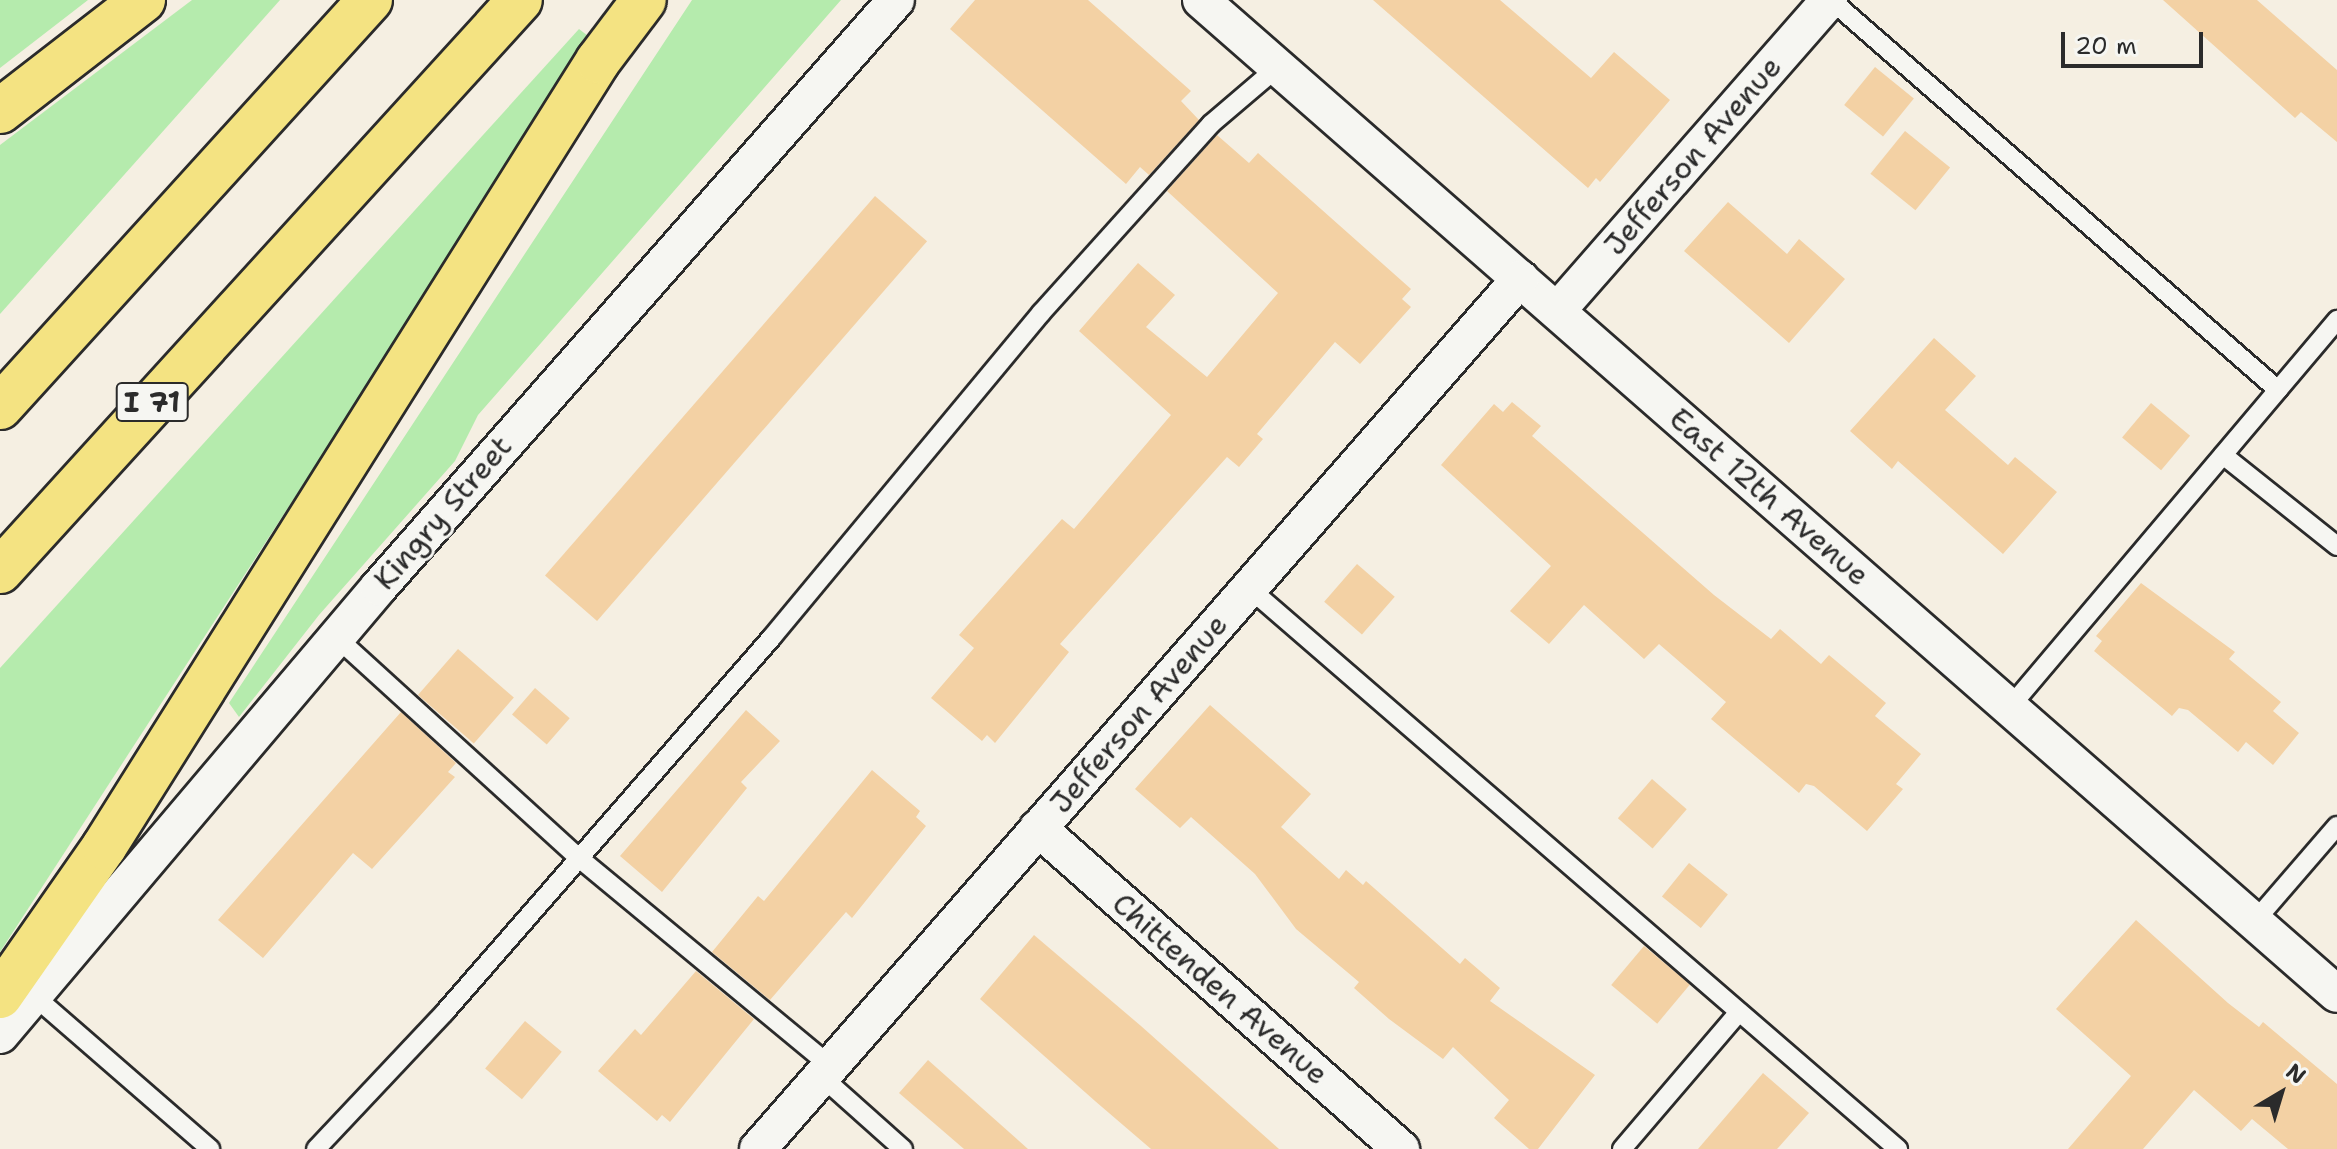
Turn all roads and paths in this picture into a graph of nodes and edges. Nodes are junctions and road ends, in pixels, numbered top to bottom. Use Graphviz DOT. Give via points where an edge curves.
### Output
graph roads {
  1 [pos="143,0"];
  2 [pos="370,0"];
  3 [pos="520,0"];
  4 [pos="644,0"];
  5 [pos="896,0"];
  6 [pos="1201,0"];
  7 [pos="1830,0"];
  8 [pos="1278,67"];
  9 [pos="0,111"];
  10 [pos="1520,279"];
  11 [pos="1557,311"];
  12 [pos="2337,320"];
  13 [pos="2278,390"];
  14 [pos="0,407"];
  15 [pos="2223,455"];
  16 [pos="2337,546"];
  17 [pos="0,571"];
  18 [pos="1249,588"];
  19 [pos="336,637"];
  20 [pos="2010,707"];
  21 [pos="2337,826"];
  22 [pos="1038,828"];
  23 [pos="579,858"];
  24 [pos="2254,922"];
  25 [pos="2337,994"];
  26 [pos="16,996"];
  27 [pos="1739,1012"];
  28 [pos="0,1035"];
  29 [pos="826,1071"];
  30 [pos="210,1149"];
  31 [pos="316,1149"];
  32 [pos="758,1149"];
  33 [pos="903,1149"];
  34 [pos="1401,1149"];
  35 [pos="1622,1149"];
  36 [pos="1898,1149"];
  1 -- 9 [label="highway"];
  2 -- 14 [label="highway"];
  3 -- 17 [label="highway, I 71"];
  4 -- 26 [label="highway" via="598,61 104,847"];
  5 -- 19 [label="street, Kingry Street"];
  6 -- 8 [label="street, East 12th Avenue"];
  7 -- 11 [label="street, Jefferson Avenue"];
  7 -- 13 [label="lane"];
  8 -- 10 [label="street, East 12th Avenue"];
  8 -- 23 [label="lane" via="1211,124 1041,313"];
  10 -- 11 [label="street, East 12th Avenue"];
  10 -- 18 [label="street, Jefferson Avenue"];
  11 -- 20 [label="street, East 12th Avenue"];
  12 -- 13 [label="lane"];
  13 -- 15 [label="lane"];
  15 -- 16 [label="lane"];
  15 -- 20 [label="lane"];
  18 -- 22 [label="street, Jefferson Avenue"];
  18 -- 27 [label="lane"];
  19 -- 23 [label="lane"];
  19 -- 26 [label="street, Kingry Street"];
  20 -- 24 [label="street, East 12th Avenue"];
  21 -- 24 [label="lane"];
  22 -- 29 [label="street, Jefferson Avenue"];
  22 -- 34 [label="street, Chittenden Avenue"];
  23 -- 29 [label="lane"];
  23 -- 31 [label="lane"];
  24 -- 25 [label="street, East 12th Avenue"];
  26 -- 28 [label="street, Kingry Street"];
  26 -- 30 [label="lane"];
  27 -- 35 [label="lane"];
  27 -- 36 [label="lane"];
  29 -- 32 [label="street, Jefferson Avenue"];
  29 -- 33 [label="lane"];
}
